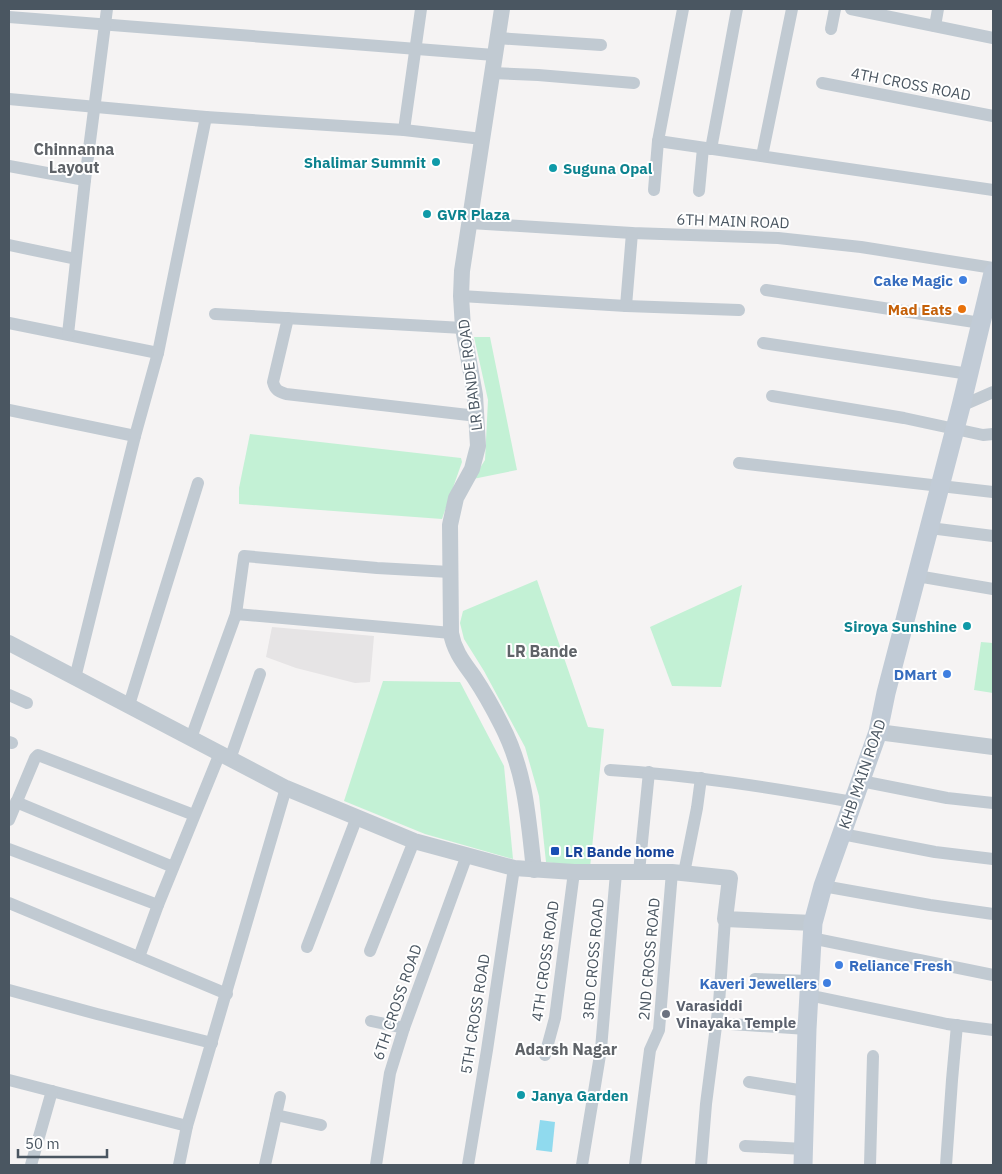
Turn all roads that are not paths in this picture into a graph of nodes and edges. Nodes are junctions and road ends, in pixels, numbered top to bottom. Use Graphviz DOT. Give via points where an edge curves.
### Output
graph roads {
  1 [pos="107,9"];
  2 [pos="421,9"];
  3 [pos="502,9"];
  4 [pos="683,9"];
  5 [pos="737,9"];
  6 [pos="792,9"];
  7 [pos="836,9"];
  8 [pos="850,9"];
  9 [pos="938,9"];
  10 [pos="885,12"];
  11 [pos="29,14"];
  12 [pos="9,17"];
  13 [pos="105,25"];
  14 [pos="935,26"];
  15 [pos="831,30"];
  16 [pos="497,38"];
  17 [pos="993,38"];
  18 [pos="601,45"];
  19 [pos="416,49"];
  20 [pos="494,55"];
  21 [pos="492,73"];
  22 [pos="634,83"];
  23 [pos="822,83"];
  24 [pos="9,99"];
  25 [pos="94,107"];
  26 [pos="206,116"];
  27 [pos="993,116"];
  28 [pos="404,130"];
  29 [pos="482,139"];
  30 [pos="658,141"];
  31 [pos="707,148"];
  32 [pos="762,156"];
  33 [pos="9,166"];
  34 [pos="85,180"];
  35 [pos="654,190"];
  36 [pos="993,190"];
  37 [pos="699,191"];
  38 [pos="470,223"];
  39 [pos="632,233"];
  40 [pos="9,245"];
  41 [pos="76,259"];
  42 [pos="993,268"];
  43 [pos="993,273"];
  44 [pos="766,290"];
  45 [pos="461,296"];
  46 [pos="626,306"];
  47 [pos="739,310"];
  48 [pos="215,314"];
  49 [pos="288,318"];
  50 [pos="9,323"];
  51 [pos="981,323"];
  52 [pos="463,328"];
  53 [pos="68,334"];
  54 [pos="763,343"];
  55 [pos="158,353"];
  56 [pos="969,374"];
  57 [pos="993,392"];
  58 [pos="772,396"];
  59 [pos="961,406"];
  60 [pos="9,410"];
  61 [pos="477,416"];
  62 [pos="955,429"];
  63 [pos="993,434"];
  64 [pos="135,436"];
  65 [pos="740,463"];
  66 [pos="198,483"];
  67 [pos="940,485"];
  68 [pos="993,492"];
  69 [pos="930,528"];
  70 [pos="993,536"];
  71 [pos="450,572"];
  72 [pos="916,576"];
  73 [pos="993,589"];
  74 [pos="236,614"];
  75 [pos="451,633"];
  76 [pos="9,643"];
  77 [pos="260,674"];
  78 [pos="75,678"];
  79 [pos="9,695"];
  80 [pos="27,703"];
  81 [pos="129,705"];
  82 [pos="878,732"];
  83 [pos="191,738"];
  84 [pos="993,747"];
  85 [pos="225,756"];
  86 [pos="610,770"];
  87 [pos="649,772"];
  88 [pos="701,778"];
  89 [pos="861,781"];
  90 [pos="286,788"];
  91 [pos="16,802"];
  92 [pos="853,802"];
  93 [pos="993,803"];
  94 [pos="194,816"];
  95 [pos="357,817"];
  96 [pos="9,820"];
  97 [pos="842,834"];
  98 [pos="414,841"];
  99 [pos="9,849"];
  100 [pos="467,855"];
  101 [pos="993,859"];
  102 [pos="173,867"];
  103 [pos="514,868"];
  104 [pos="534,870"];
  105 [pos="574,872"];
  106 [pos="639,872"];
  107 [pos="678,872"];
  108 [pos="616,873"];
  109 [pos="823,886"];
  110 [pos="9,904"];
  111 [pos="158,905"];
  112 [pos="993,914"];
  113 [pos="725,919"];
  114 [pos="812,931"];
  115 [pos="307,947"];
  116 [pos="370,951"];
  117 [pos="139,957"];
  118 [pos="993,975"];
  119 [pos="755,979"];
  120 [pos="808,988"];
  121 [pos="9,990"];
  122 [pos="227,994"];
  123 [pos="371,1022"];
  124 [pos="716,1023"];
  125 [pos="957,1025"];
  126 [pos="404,1028"];
  127 [pos="807,1029"];
  128 [pos="993,1030"];
  129 [pos="212,1043"];
  130 [pos="545,1055"];
  131 [pos="873,1056"];
  132 [pos="9,1080"];
  133 [pos="750,1082"];
  134 [pos="52,1091"];
  135 [pos="805,1091"];
  136 [pos="280,1097"];
  137 [pos="276,1115"];
  138 [pos="320,1125"];
  139 [pos="188,1126"];
  140 [pos="745,1146"];
  141 [pos="804,1157"];
  142 [pos="31,1165"];
  143 [pos="179,1165"];
  144 [pos="265,1165"];
  145 [pos="376,1165"];
  146 [pos="468,1165"];
  147 [pos="582,1165"];
  148 [pos="635,1165"];
  149 [pos="701,1165"];
  150 [pos="870,1165"];
  151 [pos="946,1165"];
  1 -- 13 [label="street"];
  2 -- 19 [label="street"];
  3 -- 16 [label="street, LR BANDE ROAD"];
  4 -- 30 [label="street"];
  5 -- 31 [label="street"];
  6 -- 32 [label="street"];
  7 -- 15 [label="street"];
  8 -- 10 [label="street"];
  9 -- 14 [label="street"];
  10 -- 14 [label="street"];
  11 -- 12 [label="street"];
  11 -- 13 [label="street"];
  13 -- 19 [label="street"];
  13 -- 25 [label="street"];
  14 -- 17 [label="street"];
  16 -- 18 [label="street"];
  16 -- 20 [label="street, LR BANDE ROAD"];
  19 -- 20 [label="street"];
  19 -- 28 [label="street"];
  20 -- 21 [label="street, LR BANDE ROAD"];
  21 -- 22 [label="street"];
  21 -- 29 [label="street, LR BANDE ROAD"];
  23 -- 27 [label="street, 4TH CROSS ROAD"];
  24 -- 25 [label="street"];
  25 -- 26 [label="street"];
  25 -- 34 [label="street"];
  26 -- 28 [label="street"];
  26 -- 55 [label="street"];
  28 -- 29 [label="street"];
  29 -- 38 [label="street, LR BANDE ROAD"];
  30 -- 31 [label="street"];
  30 -- 35 [label="street"];
  31 -- 32 [label="street"];
  31 -- 37 [label="street"];
  32 -- 36 [label="street"];
  33 -- 34 [label="street"];
  34 -- 41 [label="street"];
  38 -- 39 [label="street, 6TH MAIN ROAD"];
  38 -- 45 [label="street, LR BANDE ROAD"];
  39 -- 42 [label="street, 6TH MAIN ROAD" via="824,242"];
  39 -- 46 [label="street"];
  40 -- 41 [label="street"];
  41 -- 53 [label="street"];
  43 -- 51 [label="main road, KHB MAIN ROAD"];
  44 -- 51 [label="street"];
  45 -- 46 [label="street"];
  45 -- 52 [label="street, LR BANDE ROAD"];
  46 -- 47 [label="street"];
  48 -- 49 [label="street"];
  49 -- 52 [label="street"];
  49 -- 61 [label="street" via="273,382 277,391"];
  50 -- 53 [label="street"];
  51 -- 56 [label="main road, KHB MAIN ROAD"];
  52 -- 61 [label="street, LR BANDE ROAD"];
  53 -- 55 [label="street"];
  54 -- 56 [label="street"];
  55 -- 64 [label="street"];
  56 -- 59 [label="main road, KHB MAIN ROAD"];
  57 -- 59 [label="street"];
  58 -- 62 [label="street"];
  59 -- 62 [label="main road, KHB MAIN ROAD"];
  60 -- 64 [label="street"];
  61 -- 71 [label="street, LR BANDE ROAD" via="476,458 456,498 451,518"];
  62 -- 63 [label="street"];
  62 -- 67 [label="main road, KHB MAIN ROAD"];
  64 -- 78 [label="street"];
  65 -- 67 [label="street"];
  66 -- 81 [label="street"];
  67 -- 68 [label="street"];
  67 -- 69 [label="main road, KHB MAIN ROAD"];
  69 -- 70 [label="street"];
  69 -- 72 [label="main road, KHB MAIN ROAD"];
  71 -- 74 [label="street" via="244,556"];
  71 -- 75 [label="street, LR BANDE ROAD"];
  72 -- 73 [label="street"];
  72 -- 82 [label="main road, KHB MAIN ROAD"];
  74 -- 75 [label="street"];
  74 -- 83 [label="street"];
  75 -- 104 [label="street, LR BANDE ROAD" via="456,650 482,689 519,765"];
  76 -- 78 [label="street"];
  77 -- 85 [label="street"];
  78 -- 81 [label="street"];
  79 -- 80 [label="street"];
  81 -- 83 [label="street"];
  82 -- 84 [label="street"];
  82 -- 89 [label="main road, KHB MAIN ROAD"];
  83 -- 85 [label="street"];
  85 -- 90 [label="street"];
  85 -- 94 [label="street"];
  86 -- 87 [label="street"];
  87 -- 88 [label="street"];
  87 -- 106 [label="street"];
  88 -- 92 [label="street"];
  88 -- 107 [label="street, 2ND CROSS ROAD" via="697,808"];
  89 -- 92 [label="main road, KHB MAIN ROAD"];
  89 -- 93 [label="street" via="947,798"];
  90 -- 95 [label="street"];
  90 -- 122 [label="street"];
  91 -- 94 [label="street" via="35,758 41,756"];
  91 -- 96 [label="street"];
  91 -- 102 [label="street"];
  92 -- 97 [label="main road, KHB MAIN ROAD"];
  94 -- 102 [label="street"];
  95 -- 98 [label="street"];
  95 -- 115 [label="street"];
  97 -- 101 [label="street" via="935,852"];
  97 -- 109 [label="main road, KHB MAIN ROAD"];
  98 -- 100 [label="street"];
  98 -- 116 [label="street"];
  99 -- 111 [label="street"];
  100 -- 103 [label="street"];
  100 -- 126 [label="street, 6TH CROSS ROAD"];
  102 -- 111 [label="street"];
  103 -- 104 [label="street"];
  103 -- 146 [label="street, 5TH CROSS ROAD"];
  104 -- 105 [label="street"];
  105 -- 108 [label="street"];
  105 -- 130 [label="street, 4TH CROSS ROAD" via="555,1018"];
  106 -- 107 [label="street"];
  106 -- 108 [label="street"];
  107 -- 113 [label="street" via="730,878"];
  107 -- 148 [label="street, 2ND CROSS ROAD" via="659,1030 650,1050"];
  108 -- 147 [label="street, 3RD CROSS ROAD" via="601,1049"];
  109 -- 112 [label="street"];
  109 -- 114 [label="main road, KHB MAIN ROAD"];
  110 -- 117 [label="street"];
  111 -- 117 [label="street"];
  113 -- 114 [label="street"];
  113 -- 124 [label="street"];
  114 -- 118 [label="street"];
  114 -- 120 [label="main road, KHB MAIN ROAD"];
  117 -- 122 [label="street"];
  119 -- 120 [label="street"];
  120 -- 125 [label="street"];
  120 -- 127 [label="main road, KHB MAIN ROAD"];
  121 -- 129 [label="street"];
  122 -- 129 [label="street"];
  123 -- 126 [label="street"];
  124 -- 127 [label="street"];
  124 -- 149 [label="street"];
  125 -- 128 [label="street"];
  125 -- 151 [label="street"];
  126 -- 145 [label="street, 6TH CROSS ROAD" via="390,1073"];
  127 -- 135 [label="main road, KHB MAIN ROAD"];
  129 -- 139 [label="street"];
  131 -- 150 [label="street"];
  132 -- 134 [label="street"];
  133 -- 135 [label="street"];
  134 -- 139 [label="street"];
  134 -- 142 [label="street"];
  135 -- 141 [label="main road, KHB MAIN ROAD"];
  136 -- 137 [label="street"];
  137 -- 138 [label="street"];
  137 -- 144 [label="street"];
  139 -- 143 [label="street"];
  140 -- 141 [label="street"];
}
